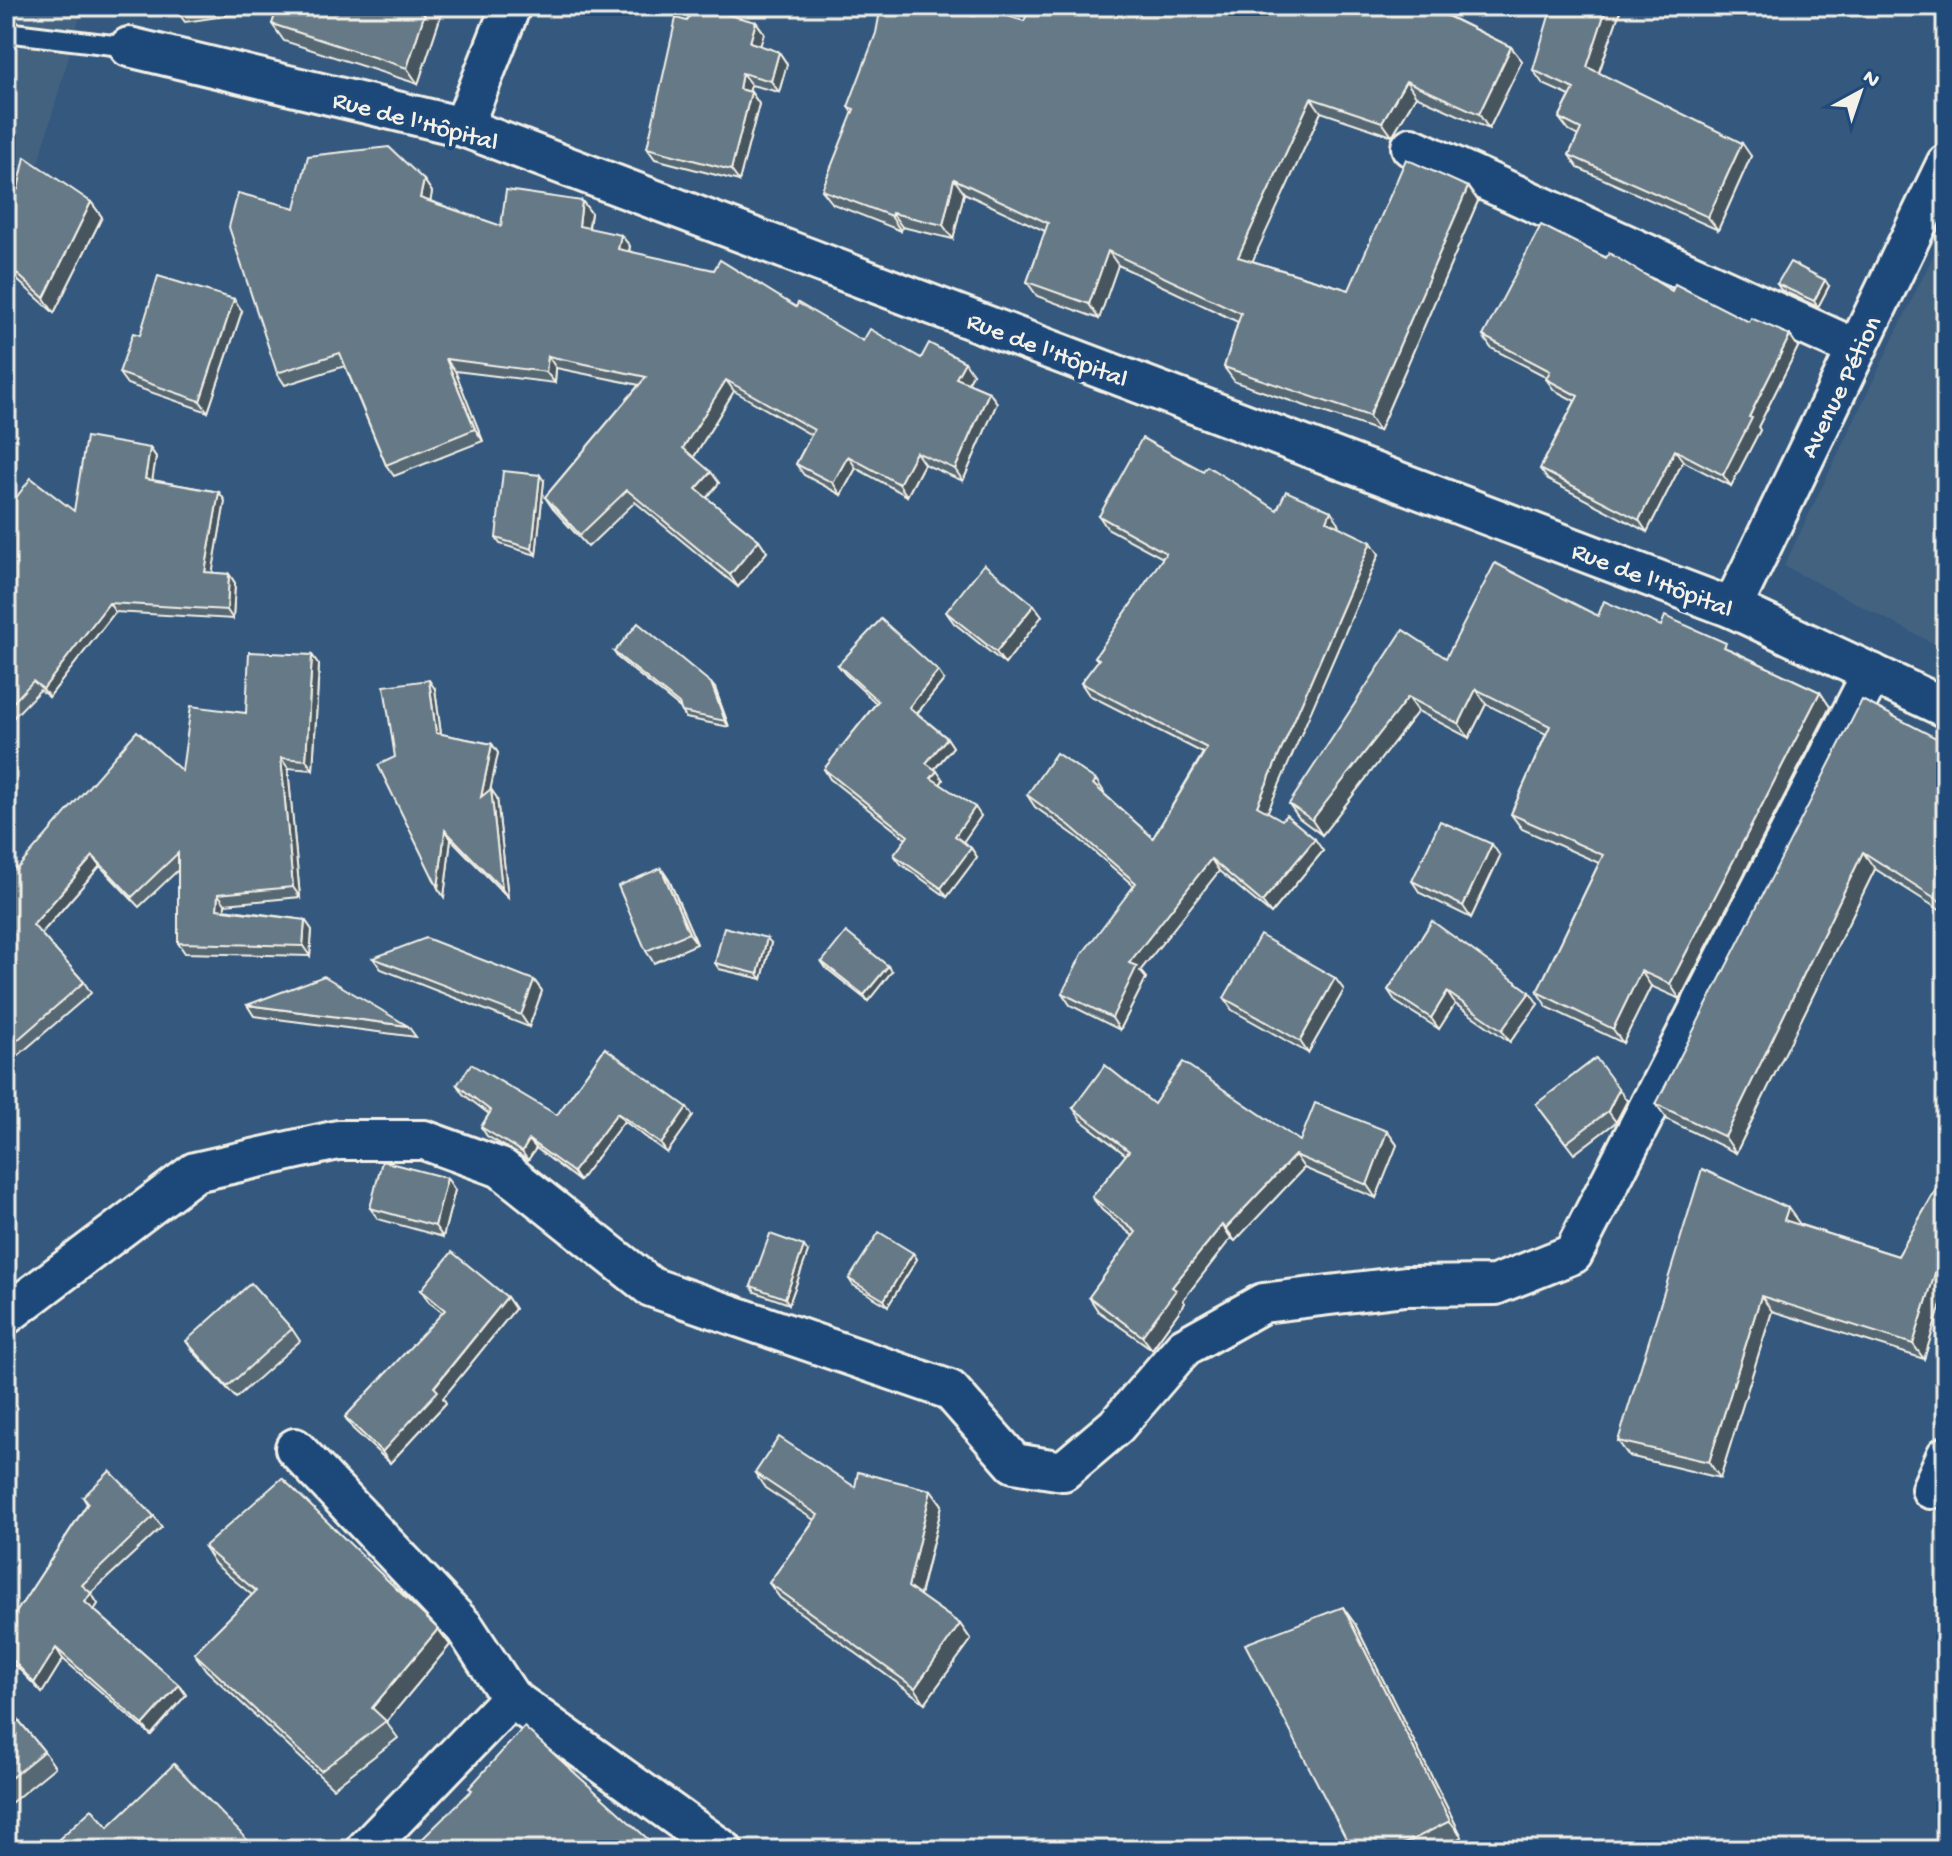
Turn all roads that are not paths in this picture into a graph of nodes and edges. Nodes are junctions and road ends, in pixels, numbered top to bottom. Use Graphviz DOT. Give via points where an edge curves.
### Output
graph roads {
  1 [pos="511,6"];
  2 [pos="6,32"];
  3 [pos="129,47"];
  4 [pos="463,127"];
  5 [pos="1411,147"];
  6 [pos="1946,164"];
  7 [pos="1857,349"];
  8 [pos="1732,608"];
  9 [pos="1872,673"];
  10 [pos="1946,708"];
  11 [pos="6,1315"];
  12 [pos="295,1448"];
  13 [pos="511,1698"];
  14 [pos="365,1850"];
  15 [pos="723,1850"];
  1 -- 4 [label="street"];
  2 -- 3 [label="lane"];
  3 -- 4 [label="street, Rue de l'Hôpital"];
  4 -- 8 [label="street, Rue de l'Hôpital"];
  5 -- 7 [label="street"];
  6 -- 7 [label="street, Avenue Pétion"];
  7 -- 8 [label="street, Avenue Pétion"];
  8 -- 9 [label="street, Rue de l'Hôpital"];
  9 -- 10 [label="street, Rue de l'Hôpital"];
  9 -- 11 [label="street" via="1573,1254 1495,1285 1405,1286 1263,1303 1184,1347 1116,1426 1063,1471 1014,1463 950,1390 651,1287 501,1168 424,1140 338,1140 195,1172"];
  12 -- 13 [label="street" via="465,1628"];
  13 -- 14 [label="street"];
  13 -- 15 [label="street"];
}
